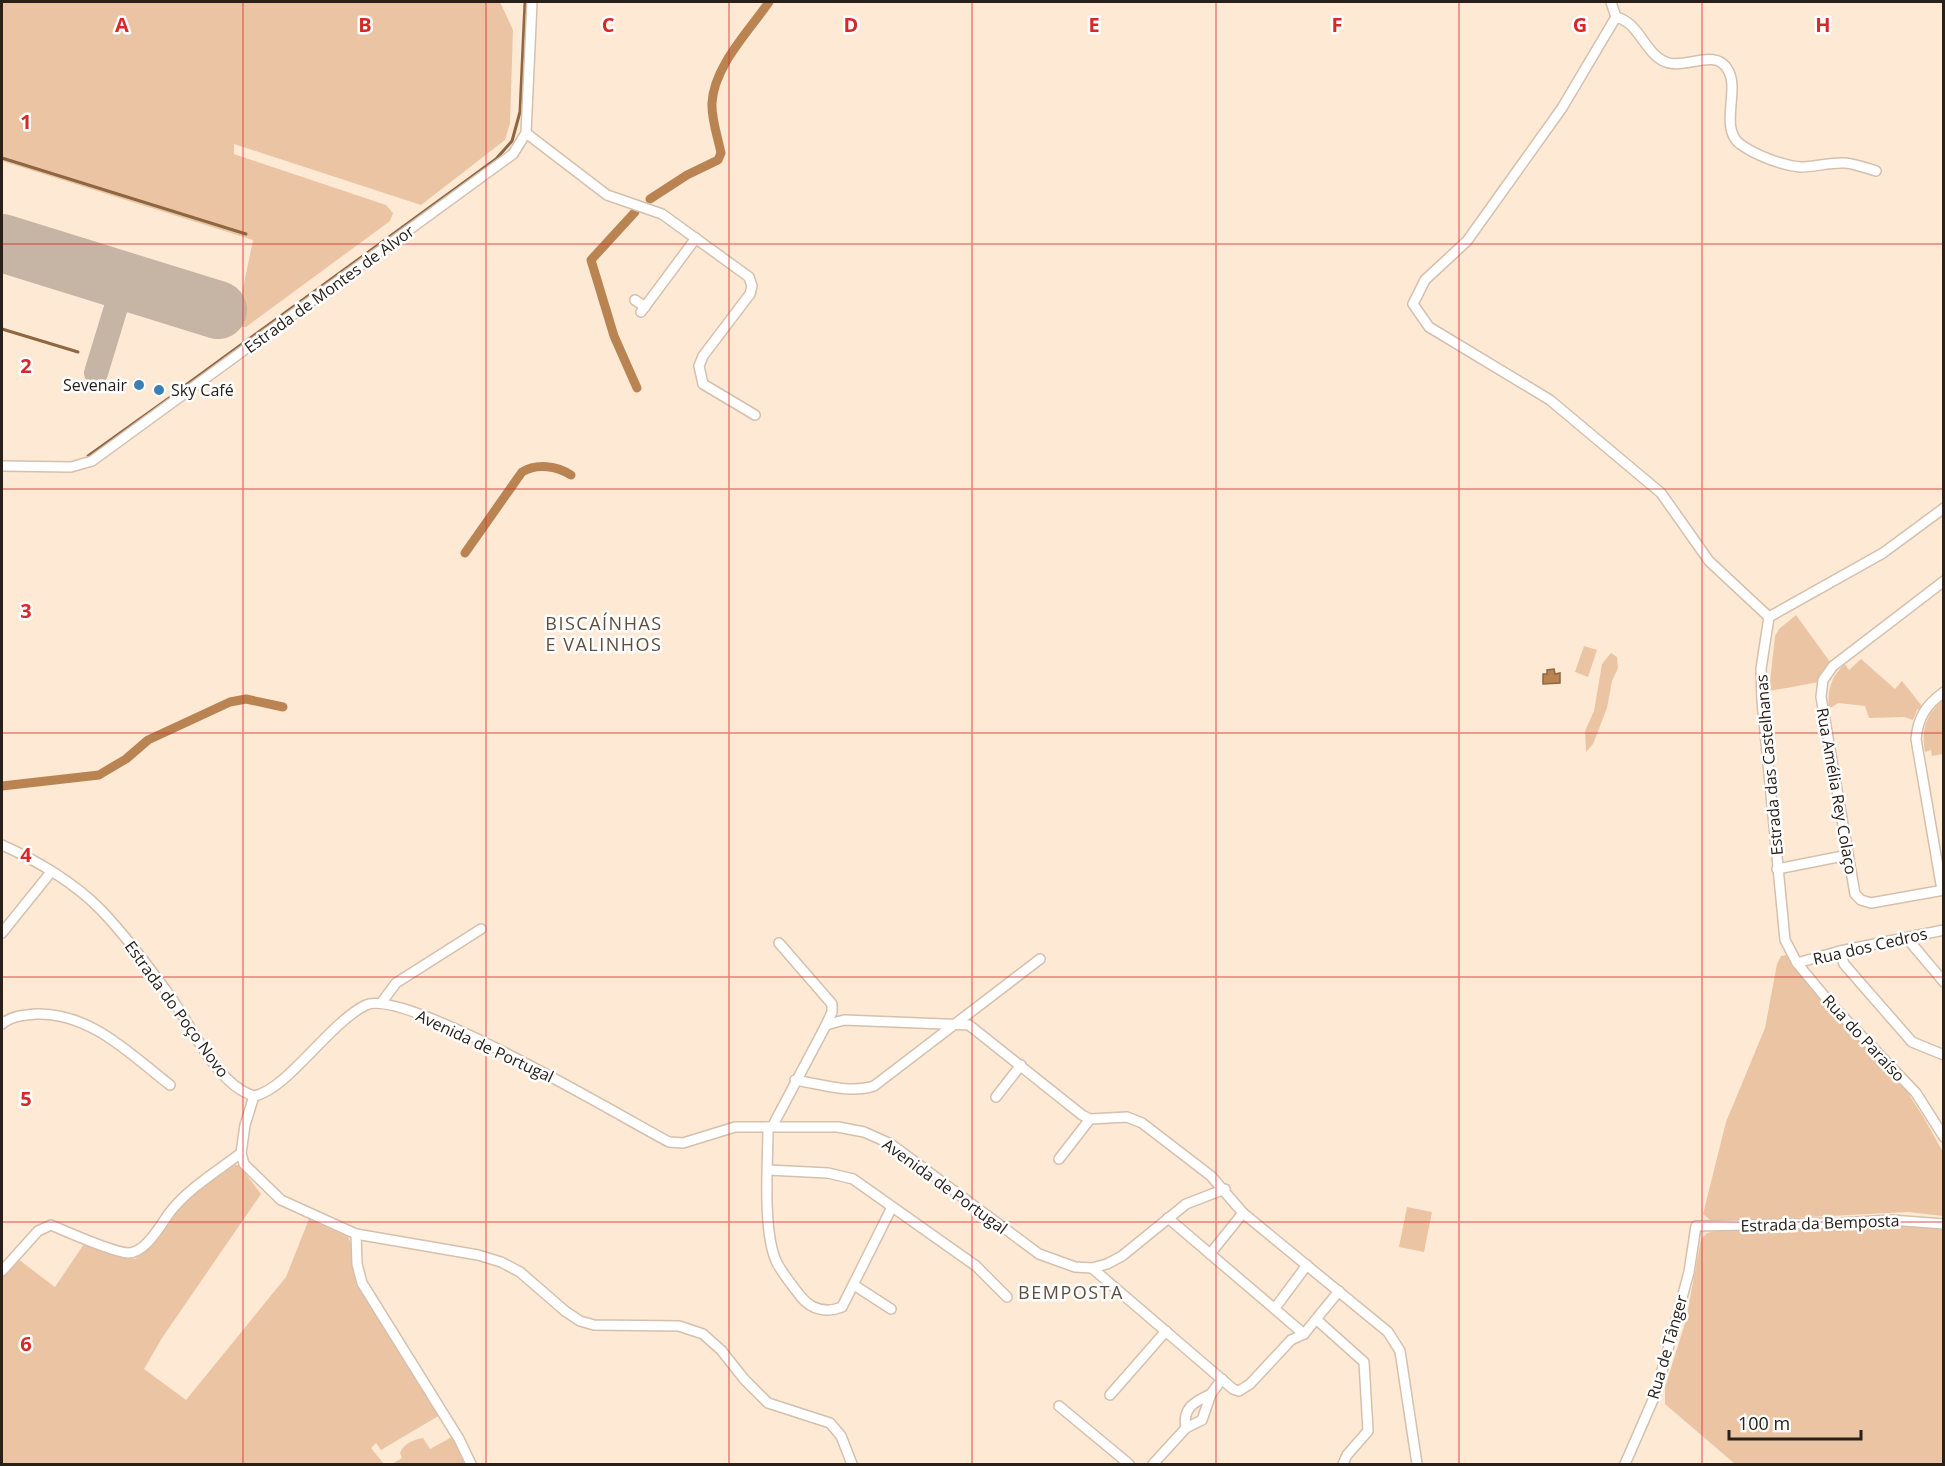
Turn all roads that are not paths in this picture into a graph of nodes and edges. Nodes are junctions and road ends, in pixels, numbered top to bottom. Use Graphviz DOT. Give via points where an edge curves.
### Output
graph roads {
  1 [pos="532,2"];
  2 [pos="1611,2"];
  3 [pos="1616,17"];
  4 [pos="526,133"];
  5 [pos="1876,171"];
  6 [pos="696,238"];
  7 [pos="635,300"];
  8 [pos="755,415"];
  9 [pos="2,466"];
  10 [pos="1944,508"];
  11 [pos="1944,581"];
  12 [pos="1769,618"];
  13 [pos="1944,692"];
  14 [pos="2,845"];
  15 [pos="1848,855"];
  16 [pos="1777,868"];
  17 [pos="51,872"];
  18 [pos="1943,890"];
  19 [pos="481,929"];
  20 [pos="1944,930"];
  21 [pos="2,933"];
  22 [pos="1910,937"];
  23 [pos="1785,940"];
  24 [pos="779,944"];
  25 [pos="1840,951"];
  26 [pos="1040,959"];
  27 [pos="1797,963"];
  28 [pos="1944,982"];
  29 [pos="382,1002"];
  30 [pos="3,1019"];
  31 [pos="956,1023"];
  32 [pos="826,1025"];
  33 [pos="1944,1055"];
  34 [pos="1021,1065"];
  35 [pos="795,1080"];
  36 [pos="170,1085"];
  37 [pos="254,1096"];
  38 [pos="996,1097"];
  39 [pos="1090,1119"];
  40 [pos="770,1127"];
  41 [pos="1944,1137"];
  42 [pos="241,1154"];
  43 [pos="1059,1159"];
  44 [pos="768,1170"];
  45 [pos="1225,1189"];
  46 [pos="892,1207"];
  47 [pos="1243,1213"];
  48 [pos="1168,1218"];
  49 [pos="1944,1224"];
  50 [pos="1696,1226"];
  51 [pos="356,1233"];
  52 [pos="1210,1254"];
  53 [pos="1306,1264"];
  54 [pos="1092,1268"];
  55 [pos="2,1271"];
  56 [pos="854,1285"];
  57 [pos="1340,1291"];
  58 [pos="1007,1297"];
  59 [pos="1275,1308"];
  60 [pos="891,1309"];
  61 [pos="1317,1320"];
  62 [pos="1166,1332"];
  63 [pos="1304,1334"];
  64 [pos="1222,1379"];
  65 [pos="1211,1394"];
  66 [pos="1110,1395"];
  67 [pos="1059,1406"];
  68 [pos="1186,1428"];
  69 [pos="471,1464"];
  70 [pos="852,1464"];
  71 [pos="1129,1464"];
  72 [pos="1153,1464"];
  73 [pos="1343,1464"];
  74 [pos="1417,1464"];
  75 [pos="1625,1464"];
  1 -- 4 [label="street"];
  2 -- 3 [label="street"];
  3 -- 5 [label="street" via="1627,20 1657,57 1668,63 1710,59 1722,62 1730,71 1732,133 1739,143 1798,167 1844,163"];
  3 -- 12 [label="street" via="1562,108 1467,241 1425,280 1413,304 1429,327 1550,400 1609,448 1660,493 1709,561"];
  4 -- 6 [label="street" via="607,195 662,214"];
  4 -- 9 [label="street, Estrada de Montes de Alvor" via="513,154 489,174 92,461 71,467"];
  6 -- 7 [label="street" via="643,310"];
  6 -- 8 [label="street" via="749,277 752,286 744,304 702,356 700,377 703,384"];
  10 -- 12 [label="street" via="1883,553"];
  11 -- 15 [label="street, Rua Amélia Rey Colaço" via="1833,666 1823,680 1824,726"];
  12 -- 16 [label="street, Estrada das Castelhanas" via="1761,669 1762,701"];
  13 -- 18 [label="street" via="1923,711 1916,739"];
  14 -- 17 [label="street, Estrada do Poço Novo"];
  15 -- 16 [label="street"];
  15 -- 18 [label="street, Rua Amélia Rey Colaço" via="1855,894 1861,900 1871,903"];
  16 -- 23 [label="street, Estrada das Castelhanas"];
  17 -- 21 [label="street"];
  17 -- 37 [label="street, Estrada do Poço Novo" via="101,909 171,997 218,1068 238,1088"];
  19 -- 29 [label="street" via="396,983"];
  20 -- 22 [label="street, Rua dos Cedros"];
  22 -- 25 [label="street, Rua dos Cedros"];
  22 -- 28 [label="street"];
  23 -- 27 [label="street, Rua do Paraíso"];
  24 -- 32 [label="street" via="832,1004"];
  25 -- 27 [label="street, Rua dos Cedros"];
  25 -- 33 [label="street" via="1844,964 1912,1042"];
  26 -- 31 [label="street"];
  27 -- 41 [label="street, Rua do Paraíso" via="1916,1093"];
  29 -- 37 [label="street" via="366,1005 346,1018 270,1090"];
  29 -- 40 [label="street, Avenida de Portugal" via="440,1023 532,1065 669,1142 683,1143 735,1127"];
  30 -- 36 [label="street" via="68,1016 109,1038"];
  31 -- 32 [label="street" via="844,1020"];
  31 -- 34 [label="street" via="982,1033"];
  31 -- 35 [label="street" via="868,1088 847,1089"];
  32 -- 35 [label="street"];
  34 -- 38 [label="street"];
  34 -- 39 [label="street"];
  35 -- 40 [label="street"];
  37 -- 42 [label="street"];
  39 -- 43 [label="street"];
  39 -- 45 [label="street" via="1134,1118"];
  40 -- 44 [label="street"];
  40 -- 54 [label="street, Avenida de Portugal" via="838,1126 878,1137 1039,1254 1057,1263"];
  42 -- 51 [label="street" via="244,1164 281,1200"];
  42 -- 55 [label="street" via="193,1189 144,1245 133,1252 120,1251 51,1225 38,1231"];
  44 -- 46 [label="street" via="842,1175"];
  44 -- 56 [label="street" via="770,1242 790,1283 806,1302 832,1311 842,1307"];
  45 -- 47 [label="street"];
  45 -- 48 [label="street, Avenida de Portugal" via="1186,1204"];
  46 -- 56 [label="street"];
  46 -- 58 [label="street" via="976,1266"];
  47 -- 52 [label="street"];
  47 -- 53 [label="street"];
  48 -- 52 [label="street"];
  48 -- 54 [label="street, Avenida de Portugal" via="1122,1256"];
  49 -- 50 [label="street, Estrada da Bemposta" via="1891,1220"];
  50 -- 75 [label="street, Rua de Tânger" via="1689,1272 1656,1393"];
  51 -- 69 [label="street" via="362,1283"];
  51 -- 70 [label="street" via="501,1262 520,1272 565,1311 594,1325 679,1326 703,1334 768,1403 830,1423 841,1436"];
  52 -- 59 [label="street"];
  53 -- 57 [label="street"];
  53 -- 59 [label="street"];
  54 -- 62 [label="street"];
  56 -- 60 [label="street"];
  57 -- 61 [label="street"];
  57 -- 74 [label="street" via="1396,1342 1405,1372"];
  59 -- 63 [label="street"];
  61 -- 63 [label="street"];
  61 -- 73 [label="street" via="1364,1362 1368,1431"];
  62 -- 64 [label="street"];
  62 -- 66 [label="street"];
  63 -- 64 [label="street" via="1281,1349 1244,1389 1233,1389"];
  64 -- 65 [label="street"];
  65 -- 68 [label="street" via="1202,1420"];
  65 -- 68 [label="street" via="1193,1402 1187,1410"];
  67 -- 71 [label="street"];
  68 -- 72 [label="street"];
}
